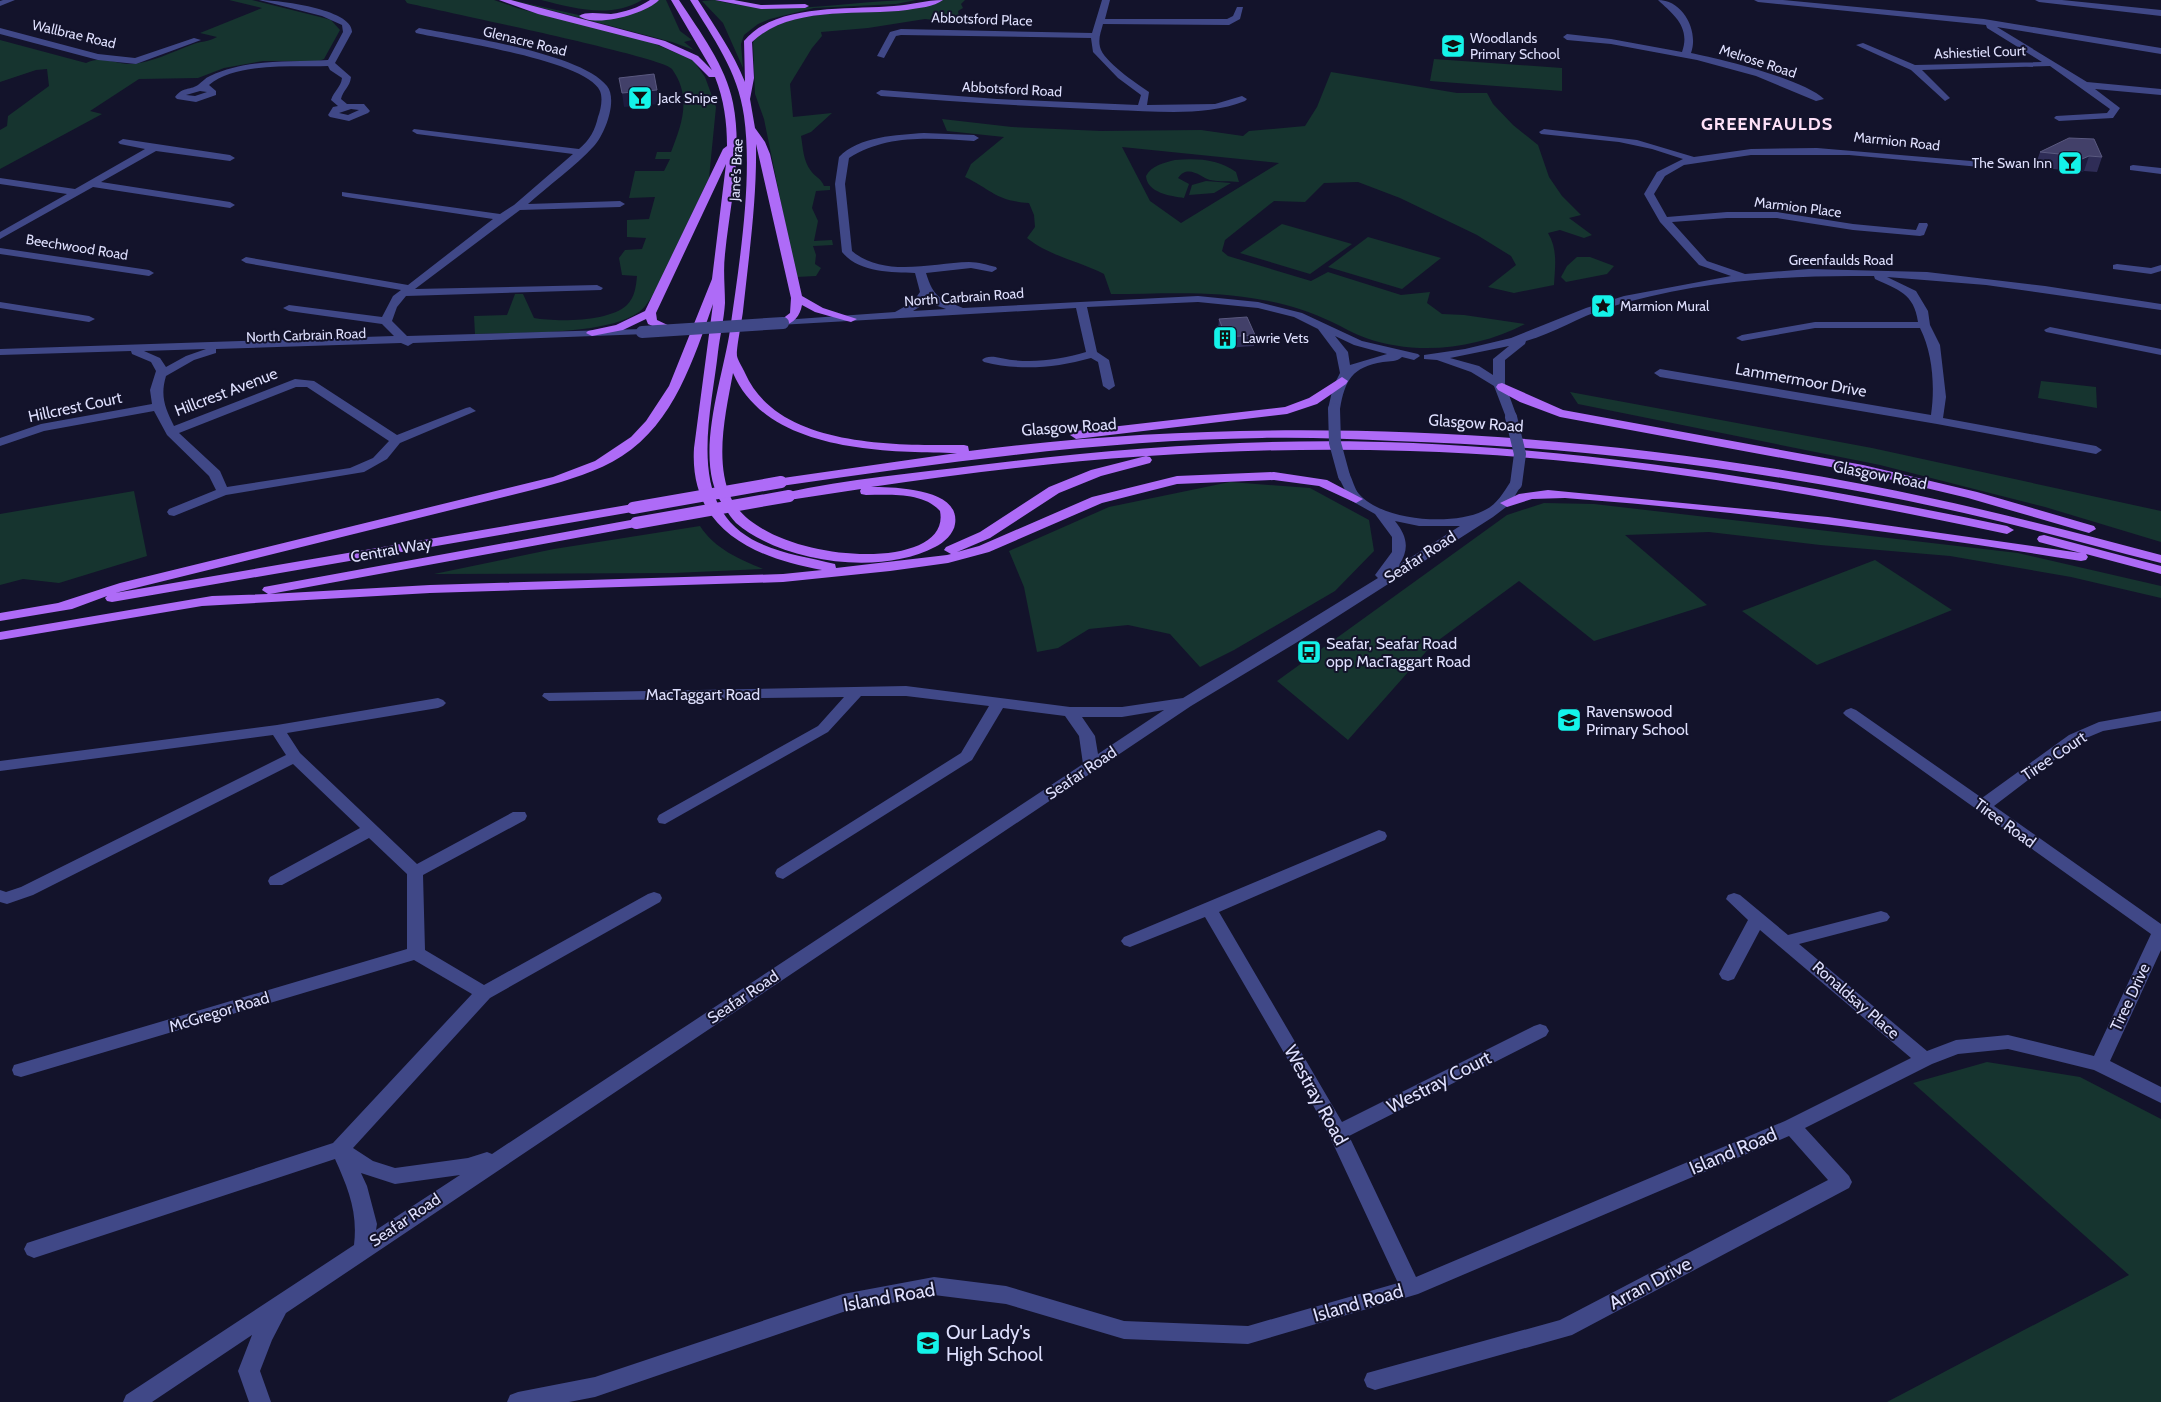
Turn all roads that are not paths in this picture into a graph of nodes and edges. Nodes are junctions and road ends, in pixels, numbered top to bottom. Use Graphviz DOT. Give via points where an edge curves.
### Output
graph roads {
  1 [pos="11,0"];
  2 [pos="263,0"];
  3 [pos="503,0"];
  4 [pos="521,0"];
  5 [pos="655,0"];
  6 [pos="675,0"];
  7 [pos="694,0"];
  8 [pos="719,0"];
  9 [pos="891,0"];
  10 [pos="929,0"];
  11 [pos="939,0"];
  12 [pos="1106,0"];
  13 [pos="1662,0"];
  14 [pos="1758,0"];
  15 [pos="2038,0"];
  16 [pos="1676,2"];
  17 [pos="0,4"];
  18 [pos="920,5"];
  19 [pos="1240,9"];
  20 [pos="2161,13"];
  21 [pos="1099,21"];
  22 [pos="1984,22"];
  23 [pos="0,31"];
  24 [pos="419,31"];
  25 [pos="2048,32"];
  26 [pos="1095,36"];
  27 [pos="1567,37"];
  28 [pos="198,40"];
  29 [pos="2018,44"];
  30 [pos="1860,46"];
  31 [pos="2161,51"];
  32 [pos="1686,54"];
  33 [pos="881,56"];
  34 [pos="331,63"];
  35 [pos="2048,64"];
  36 [pos="1914,68"];
  37 [pos="2087,85"];
  38 [pos="200,88"];
  39 [pos="723,88"];
  40 [pos="2161,92"];
  41 [pos="881,93"];
  42 [pos="1945,98"];
  43 [pos="1242,99"];
  44 [pos="1819,99"];
  45 [pos="746,100"];
  46 [pos="345,106"];
  47 [pos="1142,108"];
  48 [pos="2059,118"];
  49 [pos="751,130"];
  50 [pos="417,131"];
  51 [pos="1544,132"];
  52 [pos="974,138"];
  53 [pos="731,141"];
  54 [pos="123,142"];
  55 [pos="154,148"];
  56 [pos="579,152"];
  57 [pos="230,158"];
  58 [pos="1691,160"];
  59 [pos="1980,164"];
  60 [pos="2134,168"];
  61 [pos="2161,171"];
  62 [pos="2,184"];
  63 [pos="91,184"];
  64 [pos="76,192"];
  65 [pos="346,194"];
  66 [pos="620,204"];
  67 [pos="230,205"];
  68 [pos="518,207"];
  69 [pos="502,216"];
  70 [pos="1664,220"];
  71 [pos="1923,225"];
  72 [pos="0,236"];
  73 [pos="0,251"];
  74 [pos="246,260"];
  75 [pos="1703,263"];
  76 [pos="2117,267"];
  77 [pos="2161,268"];
  78 [pos="992,269"];
  79 [pos="920,270"];
  80 [pos="149,273"];
  81 [pos="1867,273"];
  82 [pos="1928,276"];
  83 [pos="1747,278"];
  84 [pos="716,281"];
  85 [pos="1694,284"];
  86 [pos="596,288"];
  87 [pos="406,290"];
  88 [pos="926,292"];
  89 [pos="1912,293"];
  90 [pos="796,298"];
  91 [pos="1081,304"];
  92 [pos="0,305"];
  93 [pos="290,308"];
  94 [pos="2159,308"];
  95 [pos="965,312"];
  96 [pos="895,316"];
  97 [pos="651,317"];
  98 [pos="89,319"];
  99 [pos="851,319"];
  100 [pos="1315,322"];
  101 [pos="387,323"];
  102 [pos="783,323"];
  103 [pos="1924,325"];
  104 [pos="670,330"];
  105 [pos="2050,330"];
  106 [pos="592,333"];
  107 [pos="613,333"];
  108 [pos="1529,337"];
  109 [pos="1742,338"];
  110 [pos="404,340"];
  111 [pos="351,342"];
  112 [pos="226,346"];
  113 [pos="416,347"];
  114 [pos="125,349"];
  115 [pos="329,350"];
  116 [pos="2161,352"];
  117 [pos="0,353"];
  118 [pos="205,353"];
  119 [pos="145,354"];
  120 [pos="1092,354"];
  121 [pos="731,355"];
  122 [pos="1414,356"];
  123 [pos="1428,357"];
  124 [pos="988,360"];
  125 [pos="1660,373"];
  126 [pos="162,374"];
  127 [pos="1344,377"];
  128 [pos="1501,385"];
  129 [pos="1109,386"];
  130 [pos="158,407"];
  131 [pos="470,412"];
  132 [pos="1937,420"];
  133 [pos="171,432"];
  134 [pos="396,440"];
  135 [pos="0,442"];
  136 [pos="1022,448"];
  137 [pos="1214,448"];
  138 [pos="2096,450"];
  139 [pos="781,482"];
  140 [pos="223,492"];
  141 [pos="805,494"];
  142 [pos="789,496"];
  143 [pos="1356,499"];
  144 [pos="1507,503"];
  145 [pos="1374,509"];
  146 [pos="174,512"];
  147 [pos="1484,516"];
  148 [pos="2161,550"];
  149 [pos="2161,558"];
  150 [pos="925,561"];
  151 [pos="849,570"];
  152 [pos="2161,570"];
  153 [pos="2161,575"];
  154 [pos="1357,598"];
  155 [pos="203,602"];
  156 [pos="63,606"];
  157 [pos="0,617"];
  158 [pos="0,636"];
  159 [pos="856,693"];
  160 [pos="549,696"];
  161 [pos="438,703"];
  162 [pos="1186,703"];
  163 [pos="998,704"];
  164 [pos="1070,712"];
  165 [pos="1852,713"];
  166 [pos="2161,716"];
  167 [pos="277,730"];
  168 [pos="295,757"];
  169 [pos="0,766"];
  170 [pos="1091,766"];
  171 [pos="1983,806"];
  172 [pos="519,816"];
  173 [pos="665,819"];
  174 [pos="370,830"];
  175 [pos="1379,836"];
  176 [pos="415,872"];
  177 [pos="783,873"];
  178 [pos="276,881"];
  179 [pos="0,896"];
  180 [pos="654,898"];
  181 [pos="1734,899"];
  182 [pos="1209,910"];
  183 [pos="1881,917"];
  184 [pos="1757,919"];
  185 [pos="2160,931"];
  186 [pos="1130,940"];
  187 [pos="1787,941"];
  188 [pos="416,953"];
  189 [pos="1728,974"];
  190 [pos="484,994"];
  191 [pos="1540,1031"];
  192 [pos="1925,1060"];
  193 [pos="2099,1064"];
  194 [pos="22,1070"];
  195 [pos="2161,1096"];
  196 [pos="1792,1126"];
  197 [pos="1338,1133"];
  198 [pos="340,1148"];
  199 [pos="505,1154"];
  200 [pos="364,1248"];
  201 [pos="34,1249"];
  202 [pos="1411,1288"];
  203 [pos="280,1304"];
  204 [pos="1375,1380"];
  205 [pos="134,1402"];
  206 [pos="260,1402"];
  207 [pos="518,1402"];
  1 -- 17 [label="street"];
  2 -- 34 [label="street" via="344,20 347,34"];
  3 -- 39 [label="main road" via="676,48 695,58"];
  4 -- 5 [label="main road" via="569,13 598,16 636,11"];
  6 -- 39 [label="main road, Jane's Brae"];
  7 -- 45 [label="main road, Jane's Brae" via="733,62"];
  8 -- 9 [label="main road" via="781,7"];
  10 -- 18 [label="main road"];
  11 -- 18 [label="main road"];
  12 -- 21 [label="street"];
  13 -- 16 [label="street"];
  14 -- 22 [label="street"];
  15 -- 20 [label="street"];
  16 -- 32 [label="street" via="1690,40"];
  18 -- 45 [label="main road" via="815,11 762,26 748,40 750,78"];
  19 -- 21 [label="street" via="1237,17 1229,22"];
  21 -- 26 [label="street"];
  22 -- 25 [label="street"];
  22 -- 29 [label="street"];
  23 -- 28 [label="street, Wallbrae Road" via="98,57 136,62"];
  24 -- 56 [label="street, Glenacre Road" via="554,62 593,78 604,88 608,99 597,135"];
  25 -- 29 [label="street" via="2024,35"];
  25 -- 31 [label="street"];
  26 -- 33 [label="street, Abbotsford Place" via="901,32 893,34"];
  26 -- 47 [label="street" via="1096,50 1121,76 1146,94"];
  27 -- 32 [label="street, Melrose Road"];
  29 -- 35 [label="street"];
  30 -- 36 [label="street, Ashiestiel Court"];
  32 -- 44 [label="street, Melrose Road" via="1754,71"];
  34 -- 38 [label="street" via="246,68 221,74"];
  34 -- 46 [label="street" via="347,77 346,85 336,100"];
  35 -- 36 [label="street, Ashiestiel Court"];
  35 -- 37 [label="street"];
  36 -- 42 [label="street, Ashiestiel Court"];
  37 -- 40 [label="street"];
  37 -- 48 [label="street" via="2115,108 2110,116"];
  39 -- 53 [label="main road, Jane's Brae" via="728,102"];
  41 -- 47 [label="street, Abbotsford Road" via="992,103"];
  43 -- 47 [label="street, Abbotsford Road" via="1233,103 1178,109"];
  45 -- 49 [label="main road, Jane's Brae"];
  49 -- 90 [label="main road" via="764,154"];
  49 -- 121 [label="main road, Jane's Brae" via="752,162"];
  50 -- 56 [label="street"];
  51 -- 58 [label="street" via="1624,139 1661,147"];
  52 -- 79 [label="street" via="938,136 892,140 858,147 844,157 840,184 847,252 853,259 872,266"];
  53 -- 84 [label="main road, Jane's Brae" via="728,196"];
  53 -- 97 [label="main road"];
  54 -- 55 [label="street"];
  55 -- 57 [label="street"];
  55 -- 63 [label="street, Beechwood Road"];
  56 -- 68 [label="street, Glenacre Road"];
  58 -- 59 [label="street, Marmion Road" via="1792,149"];
  58 -- 70 [label="street, Marmion Road" via="1661,175 1649,194"];
  60 -- 61 [label="street"];
  62 -- 64 [label="street"];
  63 -- 64 [label="street, Beechwood Road"];
  63 -- 67 [label="street"];
  64 -- 72 [label="street, Beechwood Road"];
  65 -- 69 [label="street"];
  66 -- 68 [label="street, Glenacre Road"];
  68 -- 69 [label="street, Glenacre Road"];
  69 -- 87 [label="street, Glenacre Road"];
  70 -- 71 [label="street, Marmion Place" via="1777,215 1920,233"];
  70 -- 75 [label="street, Marmion Road"];
  73 -- 80 [label="street, Beechwood Road"];
  74 -- 87 [label="street"];
  75 -- 83 [label="street, Marmion Road"];
  75 -- 85 [label="street"];
  76 -- 77 [label="street" via="2151,271"];
  78 -- 79 [label="street" via="971,265"];
  79 -- 88 [label="street"];
  81 -- 82 [label="street, Greenfaulds Road"];
  81 -- 83 [label="street, Greenfaulds Road" via="1796,273"];
  81 -- 89 [label="street"];
  82 -- 89 [label="street" via="1916,284"];
  82 -- 94 [label="street, Greenfaulds Road" via="1990,282"];
  83 -- 85 [label="street, Greenfaulds Road"];
  84 -- 151 [label="main road" via="719,302 700,471 711,503 722,523 752,545 803,563"];
  84 -- 156 [label="main road" via="702,322 664,405 636,440 599,463 512,491 123,585"];
  85 -- 108 [label="street, Greenfaulds Road" via="1620,301"];
  86 -- 87 [label="street"];
  87 -- 101 [label="street, Glenacre Road" via="391,307"];
  88 -- 95 [label="street" via="939,303"];
  88 -- 96 [label="street" via="916,304"];
  89 -- 103 [label="street" via="1922,311"];
  90 -- 99 [label="main road" via="819,310"];
  90 -- 102 [label="main road" via="795,314"];
  91 -- 95 [label="street, North Carbrain Road"];
  91 -- 100 [label="street, North Carbrain Road" via="1198,299 1258,304"];
  91 -- 120 [label="street"];
  92 -- 98 [label="street"];
  93 -- 101 [label="street"];
  95 -- 96 [label="street, North Carbrain Road"];
  96 -- 99 [label="street, North Carbrain Road"];
  97 -- 104 [label="main road"];
  97 -- 106 [label="main road"];
  99 -- 102 [label="street, North Carbrain Road"];
  100 -- 122 [label="street, North Carbrain Road" via="1378,350"];
  100 -- 127 [label="street, North Carbrain Road" via="1339,346"];
  101 -- 110 [label="street"];
  101 -- 111 [label="street"];
  102 -- 104 [label="street, North Carbrain Road, bridge"];
  103 -- 109 [label="street, Lammermoor Drive" via="1815,326"];
  103 -- 132 [label="street" via="1934,345 1940,398"];
  104 -- 107 [label="street, North Carbrain Road, bridge"];
  105 -- 116 [label="street"];
  106 -- 107 [label="street, North Carbrain Road"];
  106 -- 110 [label="street, North Carbrain Road"];
  107 -- 113 [label="street, North Carbrain Road" via="580,338"];
  108 -- 123 [label="street, Greenfaulds Road" via="1468,352"];
  108 -- 128 [label="street, Greenfaulds Road" via="1499,359"];
  110 -- 111 [label="street, North Carbrain Road"];
  110 -- 113 [label="street"];
  111 -- 112 [label="street, North Carbrain Road"];
  111 -- 115 [label="street"];
  112 -- 114 [label="street, North Carbrain Road"];
  112 -- 118 [label="street"];
  113 -- 115 [label="street, North Carbrain Road"];
  114 -- 117 [label="street, North Carbrain Road"];
  114 -- 119 [label="street"];
  115 -- 118 [label="street, North Carbrain Road"];
  117 -- 119 [label="street, North Carbrain Road" via="46,357"];
  118 -- 119 [label="street, North Carbrain Road"];
  118 -- 126 [label="street"];
  119 -- 126 [label="street" via="156,360"];
  120 -- 124 [label="street" via="1062,363 1014,366"];
  120 -- 129 [label="street" via="1103,360"];
  121 -- 136 [label="main road" via="736,373 752,398 770,413 813,433 837,440 890,447"];
  121 -- 141 [label="main road, Jane's Brae" via="724,380 716,466 726,500 748,525 764,537 793,548 838,557 916,551 942,536 948,527 949,515 943,506 915,493"];
  122 -- 123 [label="street"];
  122 -- 127 [label="street" via="1372,362"];
  123 -- 128 [label="street" via="1458,363 1486,374"];
  125 -- 132 [label="street, Lammermoor Drive"];
  126 -- 130 [label="street, Hillcrest Avenue" via="156,390"];
  127 -- 136 [label="main road" via="1313,401 1287,410 1085,433"];
  127 -- 143 [label="street, bridge" via="1334,409 1335,443 1344,476"];
  128 -- 144 [label="street, bridge" via="1520,454 1516,484"];
  128 -- 148 [label="main road" via="1531,402 1560,412 1863,468"];
  130 -- 133 [label="street, Hillcrest Avenue"];
  130 -- 135 [label="street, Hillcrest Court" via="41,428"];
  131 -- 134 [label="street"];
  132 -- 138 [label="street, Lammermoor Drive"];
  133 -- 134 [label="street, Hillcrest Avenue" via="295,383 310,384"];
  133 -- 140 [label="street, Hillcrest Avenue" via="215,474"];
  134 -- 140 [label="street" via="373,466"];
  136 -- 139 [label="main road, Glasgow Road"];
  136 -- 149 [label="main road, Glasgow Road" via="1258,434 1434,437 1596,450 1741,468 1892,494"];
  137 -- 141 [label="main road, Glasgow Road" via="1018,463"];
  137 -- 150 [label="main road" via="1129,463 1096,473 1054,490 985,535"];
  137 -- 152 [label="main road, Glasgow Road" via="1445,449 1678,471 1803,489 1932,513 2035,536"];
  139 -- 156 [label="main road, Central Way, bridge"];
  140 -- 146 [label="street"];
  141 -- 142 [label="main road, Glasgow Road"];
  142 -- 155 [label="main road, Central Way, bridge"];
  143 -- 145 [label="street"];
  143 -- 150 [label="main road" via="1322,484 1274,476 1177,480 1097,500 984,549 948,559"];
  144 -- 147 [label="street"];
  144 -- 153 [label="main road" via="1525,495 1548,493 1841,521 2004,544"];
  145 -- 147 [label="street" via="1430,524"];
  145 -- 154 [label="street, Seafar Road" via="1398,532 1399,554 1391,567"];
  147 -- 154 [label="street, Seafar Road"];
  150 -- 151 [label="main road"];
  151 -- 155 [label="main road" via="783,578 430,589"];
  154 -- 162 [label="street, Seafar Road"];
  155 -- 158 [label="main road, Central Way"];
  156 -- 157 [label="main road, Central Way"];
  159 -- 160 [label="street, MacTaggart Road"];
  159 -- 163 [label="street, MacTaggart Road" via="906,691"];
  159 -- 173 [label="street" via="822,729"];
  161 -- 167 [label="street"];
  162 -- 164 [label="street, MacTaggart Road" via="1122,712"];
  162 -- 170 [label="street, Seafar Road"];
  163 -- 164 [label="street, MacTaggart Road"];
  163 -- 177 [label="street" via="966,756"];
  164 -- 170 [label="street" via="1086,730"];
  165 -- 171 [label="street, Tiree Road"];
  166 -- 171 [label="street, Tiree Court" via="2099,728 2074,738"];
  167 -- 168 [label="street"];
  167 -- 169 [label="street"];
  168 -- 174 [label="street"];
  168 -- 179 [label="street" via="27,890 7,898"];
  170 -- 199 [label="street, Seafar Road"];
  171 -- 185 [label="street, Tiree Road"];
  172 -- 176 [label="street"];
  174 -- 176 [label="street"];
  174 -- 178 [label="street"];
  175 -- 182 [label="street"];
  176 -- 188 [label="street"];
  180 -- 190 [label="street"];
  181 -- 184 [label="street, Ronaldsay Place"];
  182 -- 186 [label="street"];
  182 -- 197 [label="street, Westray Road"];
  183 -- 187 [label="street, Ronaldsay Place"];
  184 -- 187 [label="street, Ronaldsay Place"];
  184 -- 189 [label="street"];
  185 -- 193 [label="street, Tiree Drive"];
  187 -- 192 [label="street, Ronaldsay Place"];
  188 -- 190 [label="street"];
  188 -- 194 [label="street, McGregor Road"];
  190 -- 198 [label="street"];
  191 -- 197 [label="street, Westray Court"];
  192 -- 193 [label="street, Island Road" via="1956,1047 2008,1042"];
  192 -- 196 [label="street, Island Road"];
  193 -- 195 [label="street, Island Road"];
  196 -- 202 [label="street, Island Road"];
  196 -- 204 [label="street, Arran Drive" via="1842,1182 1566,1328"];
  197 -- 202 [label="street, Westray Road"];
  198 -- 199 [label="street" via="367,1167 396,1176 468,1166"];
  198 -- 200 [label="street" via="357,1186 367,1224"];
  198 -- 201 [label="street"];
  199 -- 200 [label="street, Seafar Road"];
  200 -- 203 [label="street, Seafar Road"];
  202 -- 207 [label="street, Island Road" via="1248,1335 1124,1330 1006,1295 934,1286 843,1303 595,1387"];
  203 -- 205 [label="street, Seafar Road"];
  203 -- 206 [label="street" via="249,1371"];
}
